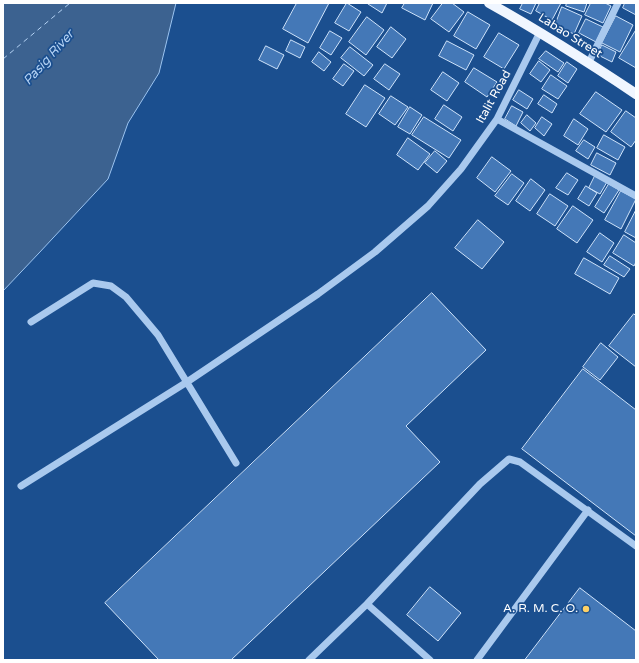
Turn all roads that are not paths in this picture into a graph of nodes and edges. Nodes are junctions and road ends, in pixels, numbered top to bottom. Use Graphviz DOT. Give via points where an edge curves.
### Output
graph roads {
  1 [pos="489,3"];
  2 [pos="618,3"];
  3 [pos="540,32"];
  4 [pos="589,62"];
  5 [pos="636,94"];
  6 [pos="497,119"];
  7 [pos="636,196"];
  8 [pos="31,322"];
  9 [pos="187,382"];
  10 [pos="236,463"];
  11 [pos="21,486"];
  12 [pos="588,510"];
  13 [pos="636,546"];
  14 [pos="367,604"];
  15 [pos="309,660"];
  16 [pos="430,660"];
  17 [pos="477,660"];
  1 -- 3 [label="main road, Labao Street"];
  2 -- 4 [label="street"];
  3 -- 4 [label="main road, Labao Street"];
  3 -- 6 [label="street, Italit Road"];
  4 -- 5 [label="main road, Labao Street"];
  6 -- 7 [label="street"];
  6 -- 9 [label="street, Italit Road" via="460,169 428,206 375,252 318,294"];
  8 -- 9 [label="street" via="94,283 111,286 126,297 158,335"];
  9 -- 10 [label="street"];
  9 -- 11 [label="street, Italit Road"];
  12 -- 13 [label="street"];
  12 -- 14 [label="street" via="520,462 509,459 480,484"];
  12 -- 17 [label="street"];
  14 -- 15 [label="street"];
  14 -- 16 [label="street"];
}
